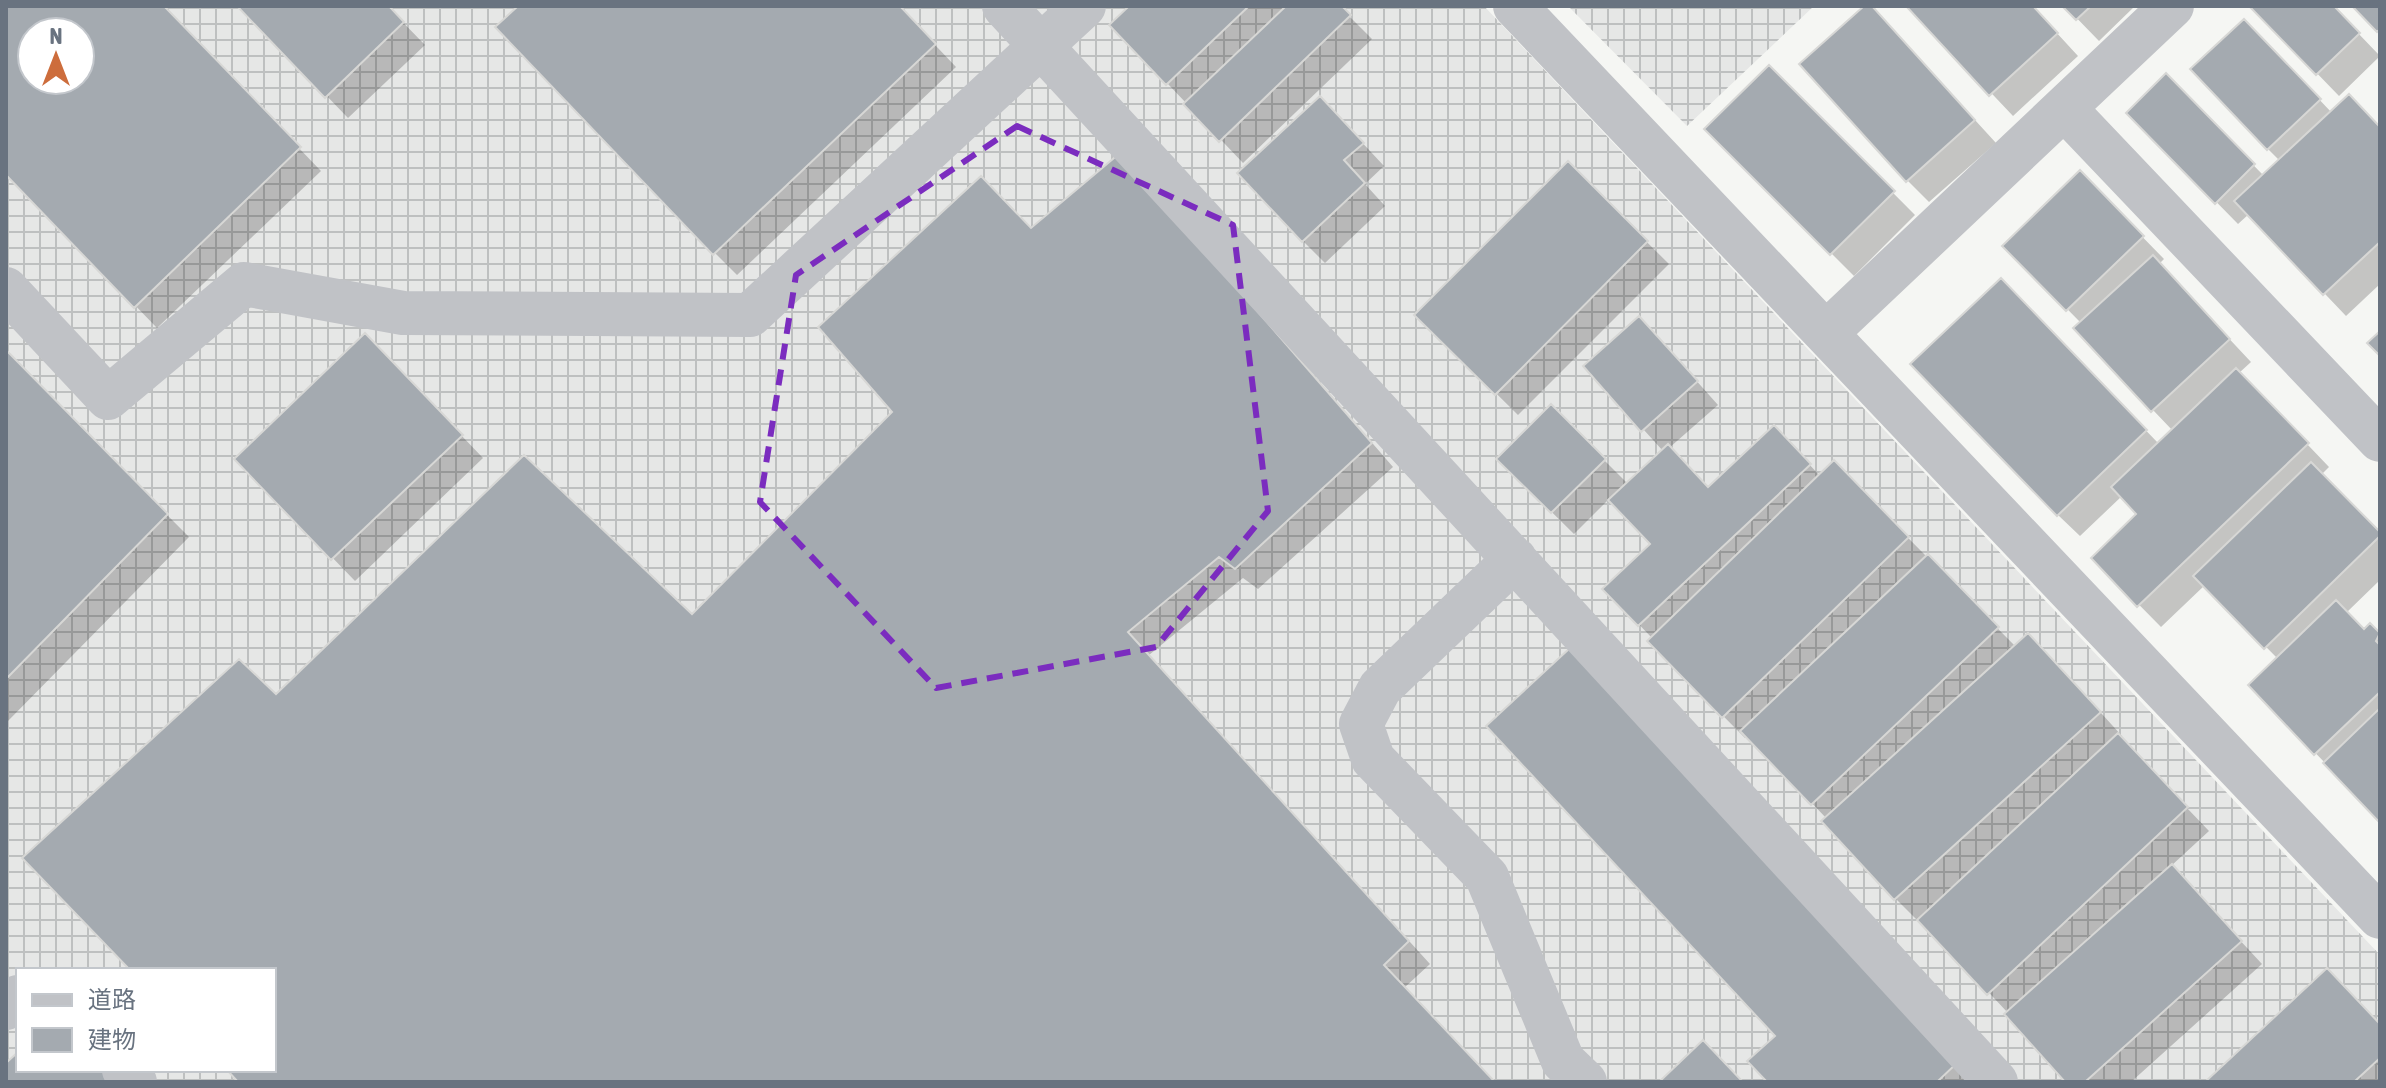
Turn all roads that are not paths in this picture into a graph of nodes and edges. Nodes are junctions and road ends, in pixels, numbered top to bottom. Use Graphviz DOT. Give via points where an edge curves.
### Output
graph roads {
  1 [pos="1004,6"];
  2 [pos="1084,6"];
  3 [pos="1515,6"];
  4 [pos="2172,6"];
  5 [pos="1041,44"];
  6 [pos="2064,108"];
  7 [pos="6,289"];
  8 [pos="1826,333"];
  9 [pos="2380,440"];
  10 [pos="1515,559"];
  11 [pos="2380,917"];
  12 [pos="1585,1082"];
  13 [pos="1996,1082"];
  1 -- 5 [label="street"];
  2 -- 5 [label="street"];
  3 -- 8 [label="street"];
  4 -- 6 [label="street"];
  5 -- 7 [label="street" via="750,315 403,313 244,284 108,398"];
  5 -- 10 [label="street"];
  6 -- 8 [label="street"];
  6 -- 9 [label="street"];
  8 -- 11 [label="street"];
  10 -- 12 [label="street" via="1380,688 1361,724 1373,759 1487,877 1563,1061"];
  10 -- 13 [label="street"];
}
